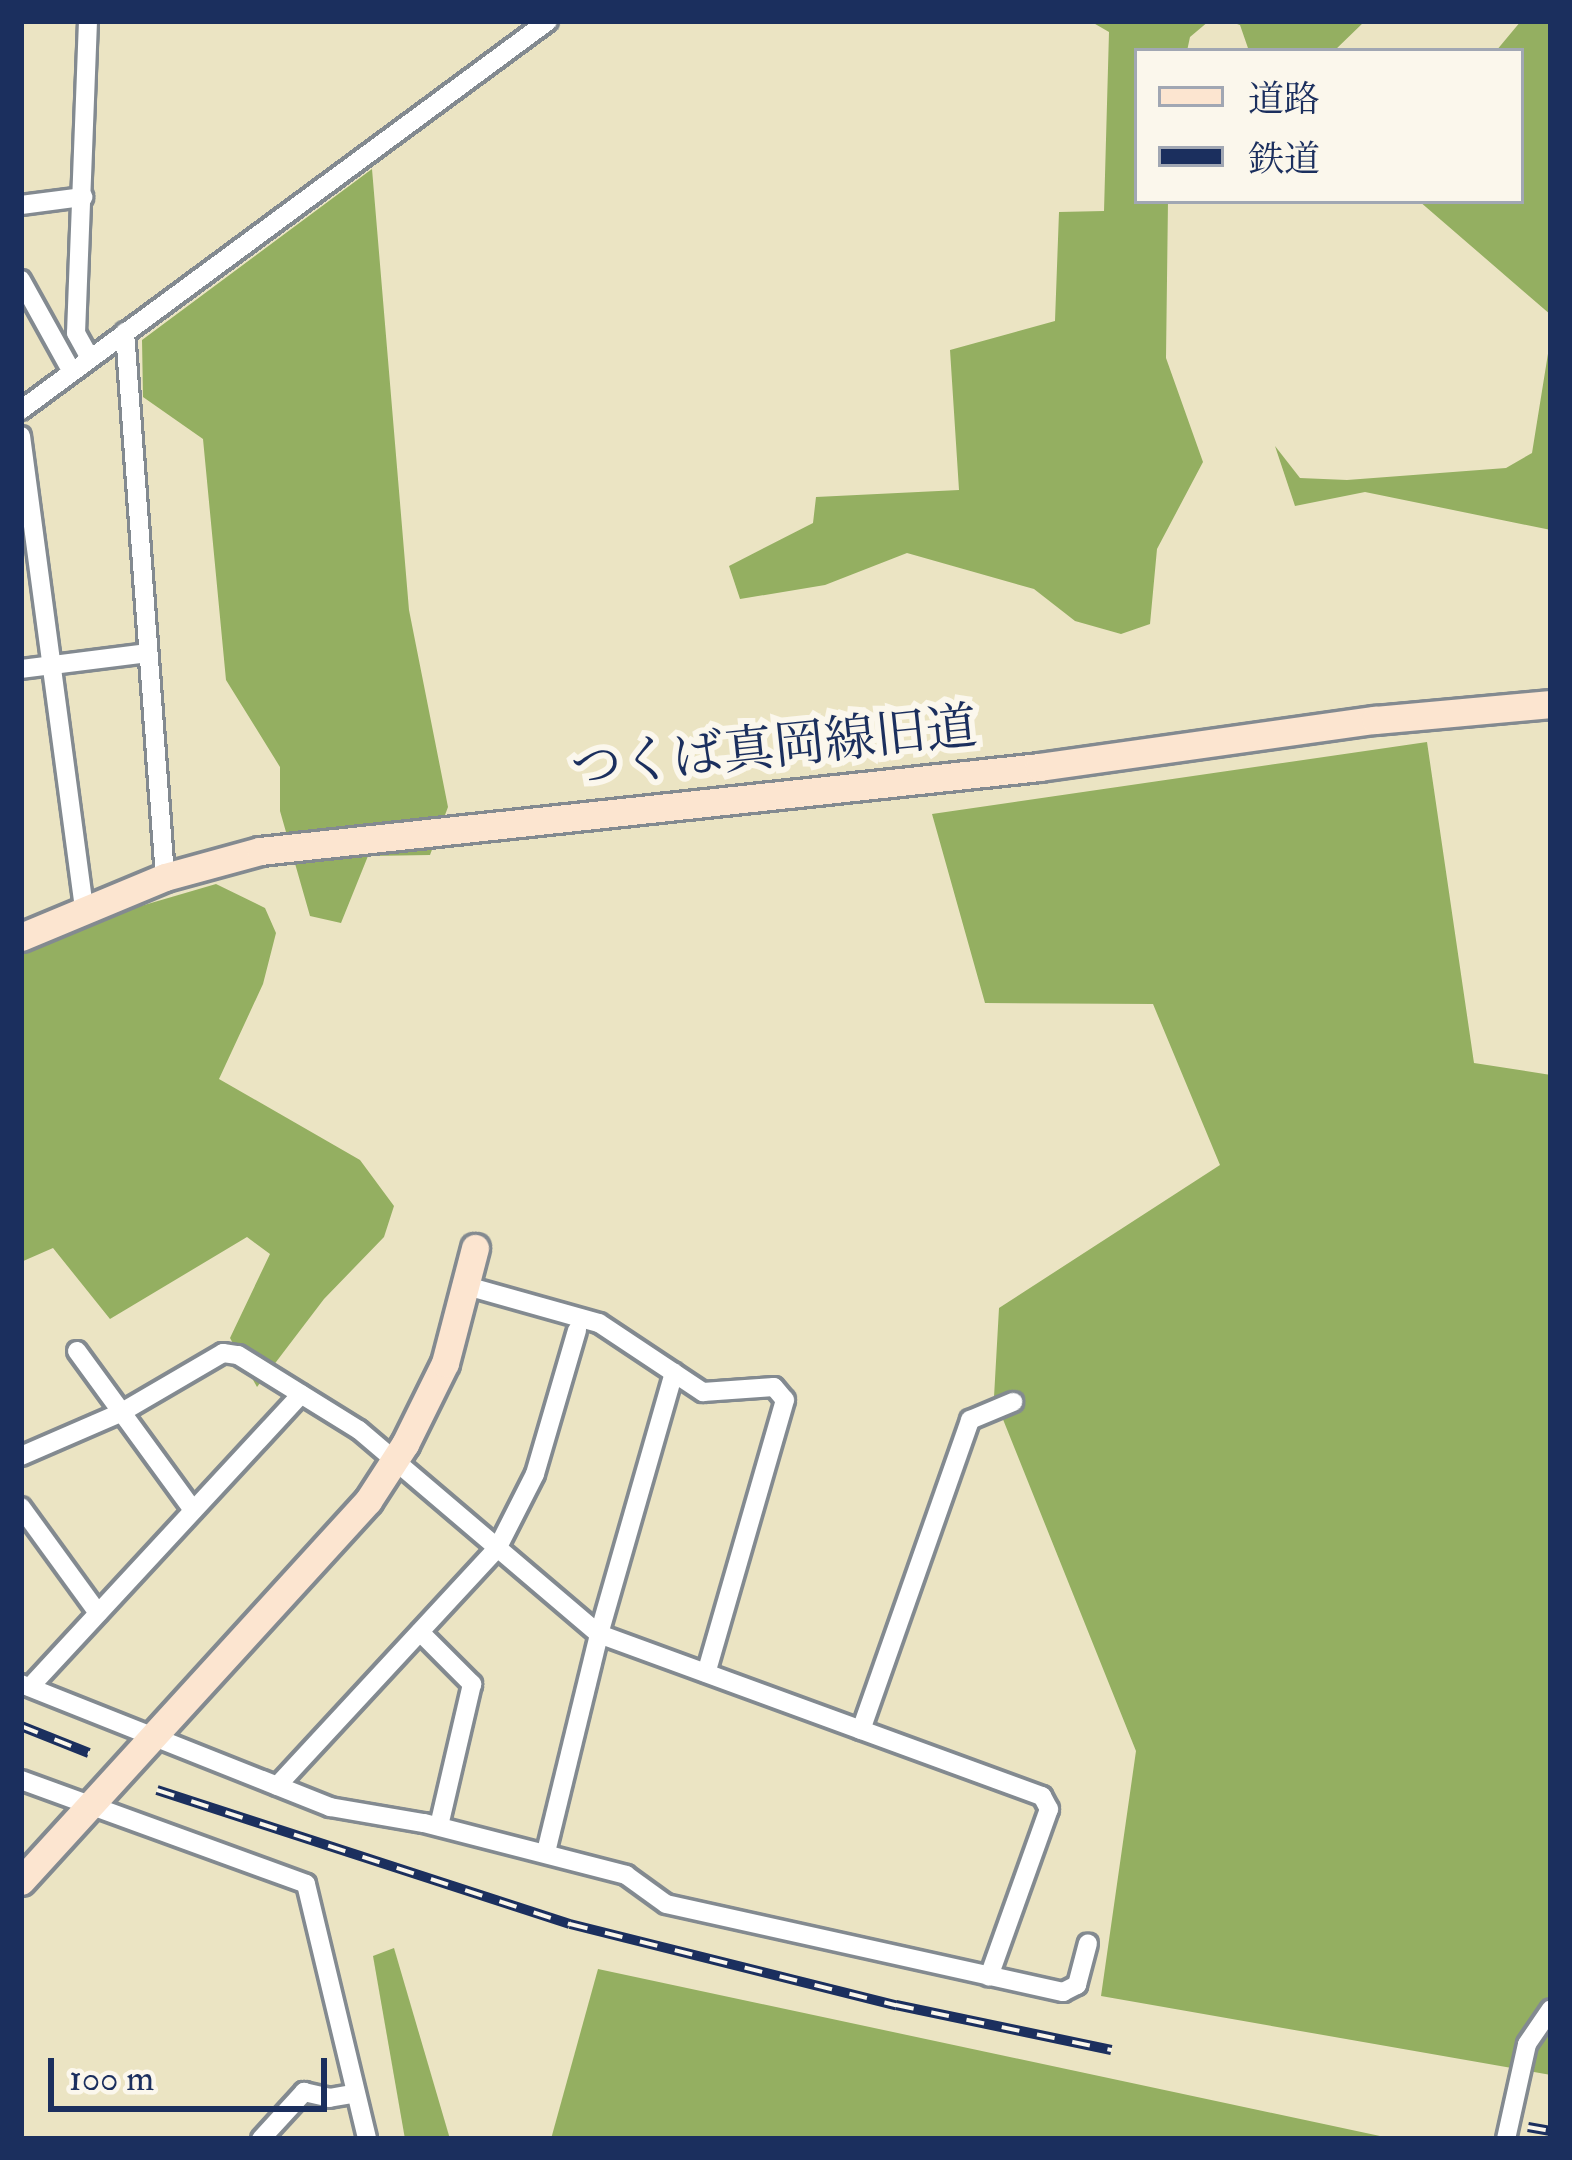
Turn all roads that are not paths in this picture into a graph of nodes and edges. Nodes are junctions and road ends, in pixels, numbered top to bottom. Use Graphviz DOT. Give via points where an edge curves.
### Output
graph roads {
  1 [pos="88,21"];
  2 [pos="548,21"];
  3 [pos="83,197"];
  4 [pos="21,205"];
  5 [pos="21,280"];
  6 [pos="125,332"];
  7 [pos="90,358"];
  8 [pos="72,372"];
  9 [pos="21,410"];
  10 [pos="21,436"];
  11 [pos="147,653"];
  12 [pos="50,666"];
  13 [pos="21,669"];
  14 [pos="1551,704"];
  15 [pos="165,877"];
  16 [pos="84,911"];
  17 [pos="21,937"];
  18 [pos="475,1248"];
  19 [pos="467,1286"];
  20 [pos="577,1330"];
  21 [pos="77,1351"];
  22 [pos="674,1373"];
  23 [pos="301,1394"];
  24 [pos="1013,1402"];
  25 [pos="122,1412"];
  26 [pos="21,1456"];
  27 [pos="396,1460"];
  28 [pos="21,1507"];
  29 [pos="193,1510"];
  30 [pos="497,1547"];
  31 [pos="98,1613"];
  32 [pos="420,1632"];
  33 [pos="599,1634"];
  34 [pos="706,1673"];
  35 [pos="25,1685"];
  36 [pos="861,1730"];
  37 [pos="154,1737"];
  38 [pos="21,1780"];
  39 [pos="277,1786"];
  40 [pos="89,1807"];
  41 [pos="439,1826"];
  42 [pos="546,1852"];
  43 [pos="21,1880"];
  44 [pos="1088,1943"];
  45 [pos="988,1976"];
  46 [pos="1551,2009"];
  47 [pos="356,2092"];
  48 [pos="261,2139"];
  49 [pos="367,2139"];
  50 [pos="1506,2139"];
  1 -- 3 [label="street"];
  2 -- 6 [label="street"];
  3 -- 4 [label="street"];
  3 -- 7 [label="street" via="76,333"];
  5 -- 8 [label="street"];
  6 -- 7 [label="street"];
  6 -- 11 [label="street"];
  7 -- 8 [label="street"];
  8 -- 9 [label="street"];
  10 -- 12 [label="street"];
  11 -- 12 [label="street"];
  11 -- 15 [label="street"];
  12 -- 13 [label="street"];
  12 -- 16 [label="street"];
  14 -- 15 [label="street, つくば真岡線旧道" via="336,840"];
  15 -- 16 [label="street, つくば真岡線旧道"];
  16 -- 17 [label="street, つくば真岡線旧道"];
  18 -- 19 [label="street"];
  19 -- 22 [label="street" via="599,1323"];
  19 -- 27 [label="street" via="445,1363"];
  20 -- 30 [label="street" via="535,1474"];
  21 -- 25 [label="street"];
  22 -- 33 [label="street"];
  22 -- 34 [label="street" via="703,1392 774,1387 785,1400"];
  23 -- 25 [label="street" via="223,1353"];
  23 -- 27 [label="street"];
  23 -- 29 [label="street"];
  24 -- 36 [label="street" via="970,1420"];
  25 -- 26 [label="street"];
  25 -- 29 [label="street"];
  27 -- 30 [label="street"];
  27 -- 37 [label="street" via="345,1528"];
  28 -- 31 [label="street"];
  29 -- 31 [label="street"];
  30 -- 32 [label="street"];
  30 -- 33 [label="street"];
  31 -- 35 [label="street"];
  32 -- 39 [label="street"];
  32 -- 41 [label="street" via="472,1684"];
  33 -- 34 [label="street"];
  33 -- 42 [label="street"];
  34 -- 36 [label="street"];
  35 -- 37 [label="street"];
  36 -- 45 [label="street" via="1042,1796 1049,1809"];
  37 -- 39 [label="street"];
  37 -- 40 [label="street"];
  38 -- 40 [label="street"];
  39 -- 41 [label="street" via="330,1807"];
  40 -- 43 [label="street"];
  40 -- 47 [label="street" via="306,1885"];
  41 -- 42 [label="street"];
  42 -- 45 [label="street" via="626,1875 666,1904"];
  44 -- 45 [label="street" via="1077,1984 1063,1992"];
  46 -- 50 [label="street" via="1527,2044"];
  47 -- 48 [label="street" via="304,2092"];
  47 -- 49 [label="street"];
}
